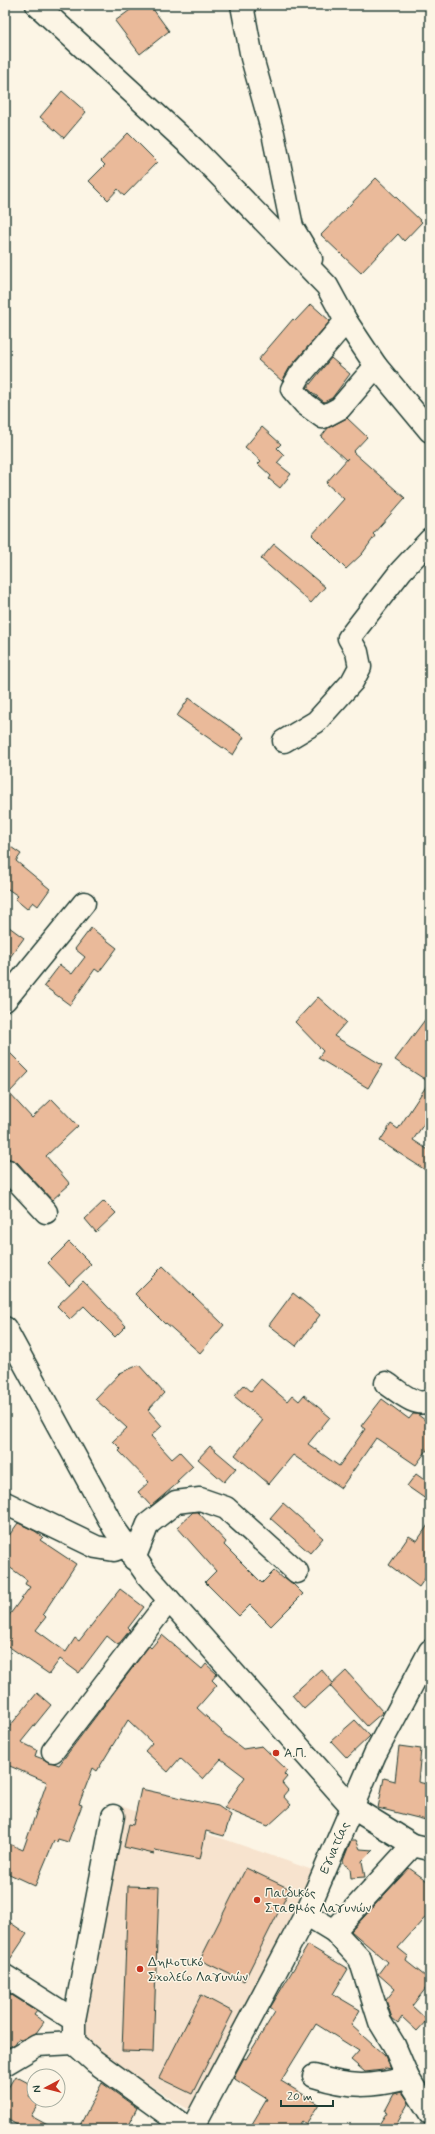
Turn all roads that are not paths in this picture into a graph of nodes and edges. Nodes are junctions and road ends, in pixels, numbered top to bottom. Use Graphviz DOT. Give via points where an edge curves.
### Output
graph roads {
  1 [pos="37,5"];
  2 [pos="242,5"];
  3 [pos="327,286"];
  4 [pos="346,320"];
  5 [pos="376,366"];
  6 [pos="430,431"];
  7 [pos="430,540"];
  8 [pos="284,741"];
  9 [pos="84,903"];
  10 [pos="5,1000"];
  11 [pos="5,1171"];
  12 [pos="46,1212"];
  13 [pos="5,1328"];
  14 [pos="386,1383"];
  15 [pos="430,1400"];
  16 [pos="5,1503"];
  17 [pos="130,1552"];
  18 [pos="297,1572"];
  19 [pos="169,1600"];
  20 [pos="430,1651"];
  21 [pos="53,1751"];
  22 [pos="353,1808"];
  23 [pos="114,1816"];
  24 [pos="421,1847"];
  25 [pos="306,1914"];
  26 [pos="334,1931"];
  27 [pos="5,1976"];
  28 [pos="74,2020"];
  29 [pos="74,2043"];
  30 [pos="5,2064"];
  31 [pos="314,2076"];
  32 [pos="408,2078"];
  33 [pos="430,2113"];
  34 [pos="188,2129"];
  35 [pos="192,2129"];
  1 -- 3 [label="street" via="194,149"];
  2 -- 3 [label="street" via="252,58 273,132 292,227"];
  3 -- 4 [label="street"];
  4 -- 5 [label="street"];
  4 -- 5 [label="street" via="300,375 292,389 305,404 323,418 340,408"];
  5 -- 6 [label="street"];
  7 -- 8 [label="street" via="401,571 349,638 357,652 360,667 352,682 316,722"];
  9 -- 10 [label="street"];
  11 -- 12 [label="street" via="8,1171"];
  13 -- 17 [label="street"];
  14 -- 15 [label="street" via="417,1402 424,1403"];
  16 -- 17 [label="street" via="96,1547"];
  17 -- 18 [label="street" via="148,1524 176,1502 200,1499 226,1508"];
  17 -- 19 [label="street"];
  19 -- 21 [label="street"];
  19 -- 22 [label="street"];
  20 -- 22 [label="street, Εγνατίας" via="384,1736"];
  22 -- 24 [label="street"];
  22 -- 25 [label="street, Εγνατίας"];
  23 -- 28 [label="street"];
  24 -- 26 [label="street"];
  25 -- 26 [label="street"];
  25 -- 35 [label="street, Εγνατίας"];
  26 -- 32 [label="street" via="360,1959 380,2022 394,2045"];
  27 -- 28 [label="street"];
  28 -- 29 [label="street"];
  29 -- 30 [label="street" via="38,2045"];
  29 -- 34 [label="street" via="94,2061"];
  31 -- 32 [label="street" via="339,2084 359,2086"];
  32 -- 33 [label="street"];
}
